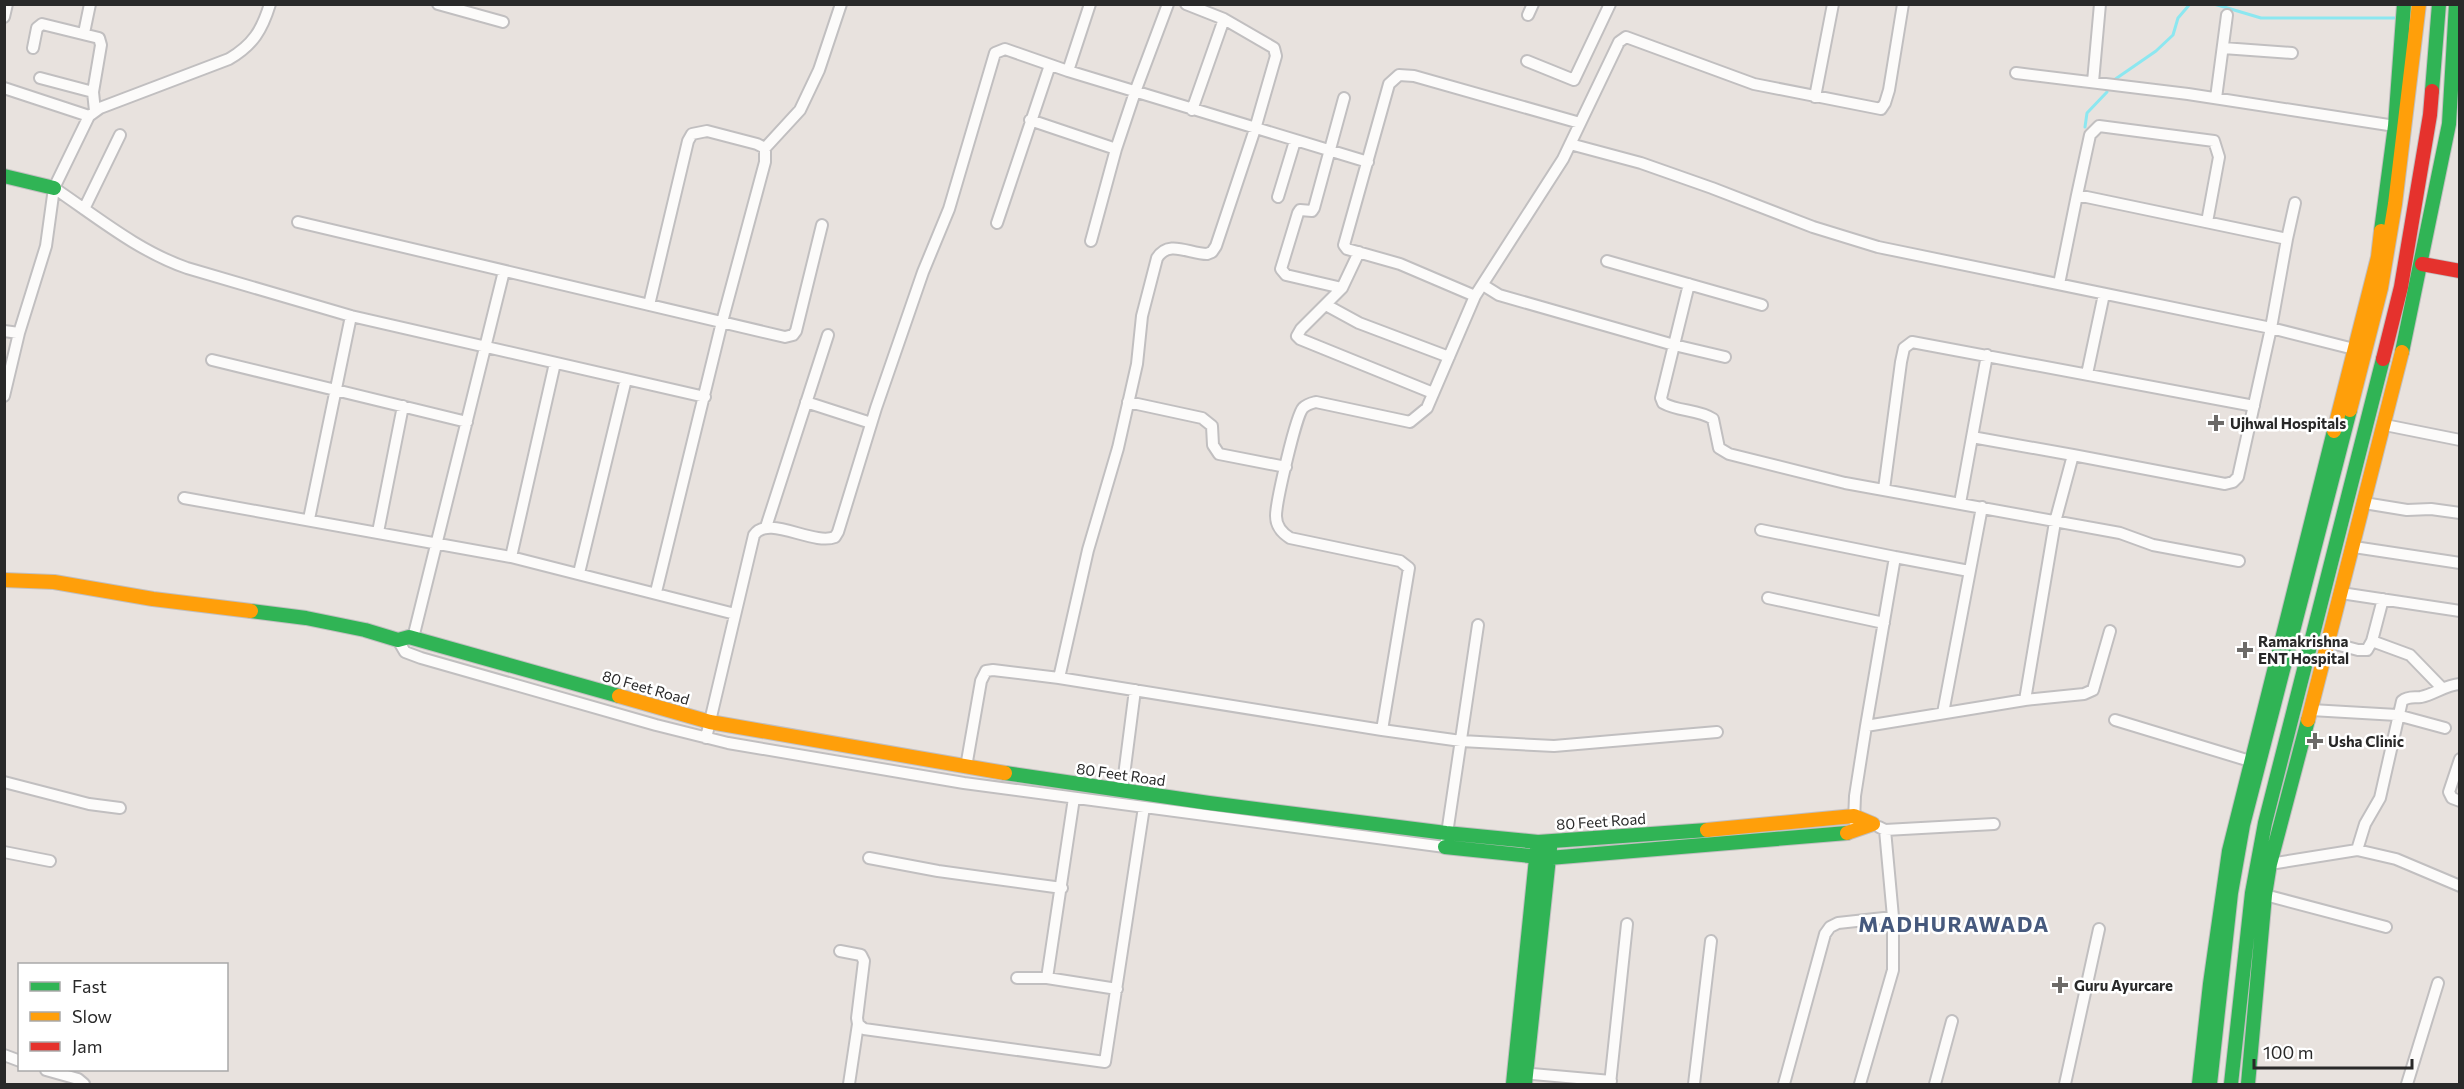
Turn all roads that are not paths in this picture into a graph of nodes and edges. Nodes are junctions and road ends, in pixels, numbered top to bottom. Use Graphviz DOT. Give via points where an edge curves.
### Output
graph roads {
  1 [pos="7,4"];
  2 [pos="90,4"];
  3 [pos="270,4"];
  4 [pos="438,4"];
  5 [pos="841,4"];
  6 [pos="1090,4"];
  7 [pos="1168,4"];
  8 [pos="1186,4"];
  9 [pos="1610,4"];
  10 [pos="1833,4"];
  11 [pos="1902,4"];
  12 [pos="2100,4"];
  13 [pos="2404,4"];
  14 [pos="2419,8"];
  15 [pos="2456,13"];
  16 [pos="2227,15"];
  17 [pos="2438,15"];
  18 [pos="4,17"];
  19 [pos="1224,19"];
  20 [pos="503,22"];
  21 [pos="84,33"];
  22 [pos="33,48"];
  23 [pos="2223,48"];
  24 [pos="2292,53"];
  25 [pos="2456,56"];
  26 [pos="1527,61"];
  27 [pos="1050,65"];
  28 [pos="1068,71"];
  29 [pos="2016,73"];
  30 [pos="40,78"];
  31 [pos="2093,82"];
  32 [pos="4,88"];
  33 [pos="93,92"];
  34 [pos="1135,92"];
  35 [pos="1815,97"];
  36 [pos="1344,98"];
  37 [pos="2216,98"];
  38 [pos="1192,110"];
  39 [pos="92,113"];
  40 [pos="1030,120"];
  41 [pos="1580,123"];
  42 [pos="2395,126"];
  43 [pos="1256,129"];
  44 [pos="120,135"];
  45 [pos="1295,141"];
  46 [pos="1570,144"];
  47 [pos="765,148"];
  48 [pos="1116,149"];
  49 [pos="1329,151"];
  50 [pos="1368,162"];
  51 [pos="4,176"];
  52 [pos="54,188"];
  53 [pos="2077,195"];
  54 [pos="1278,197"];
  55 [pos="2295,202"];
  56 [pos="84,209"];
  57 [pos="298,222"];
  58 [pos="2207,222"];
  59 [pos="997,223"];
  60 [pos="822,225"];
  61 [pos="2287,239"];
  62 [pos="1091,241"];
  63 [pos="1359,252"];
  64 [pos="1607,261"];
  65 [pos="2422,264"];
  66 [pos="504,271"];
  67 [pos="2460,271"];
  68 [pos="1689,284"];
  69 [pos="2059,284"];
  70 [pos="1483,285"];
  71 [pos="1342,288"];
  72 [pos="2104,294"];
  73 [pos="1475,296"];
  74 [pos="649,305"];
  75 [pos="1326,305"];
  76 [pos="1762,305"];
  77 [pos="351,316"];
  78 [pos="722,322"];
  79 [pos="2271,328"];
  80 [pos="4,331"];
  81 [pos="19,333"];
  82 [pos="828,335"];
  83 [pos="1674,345"];
  84 [pos="485,347"];
  85 [pos="2354,349"];
  86 [pos="1987,355"];
  87 [pos="1449,357"];
  88 [pos="1725,357"];
  89 [pos="212,360"];
  90 [pos="555,363"];
  91 [pos="2087,374"];
  92 [pos="626,379"];
  93 [pos="336,390"];
  94 [pos="1434,393"];
  95 [pos="4,396"];
  96 [pos="705,397"];
  97 [pos="806,402"];
  98 [pos="1128,402"];
  99 [pos="403,406"];
  100 [pos="2254,406"];
  101 [pos="467,422"];
  102 [pos="871,423"];
  103 [pos="2385,425"];
  104 [pos="1972,437"];
  105 [pos="2460,440"];
  106 [pos="2073,455"];
  107 [pos="1286,467"];
  108 [pos="1884,489"];
  109 [pos="184,498"];
  110 [pos="2364,502"];
  111 [pos="1960,503"];
  112 [pos="1982,507"];
  113 [pos="2460,513"];
  114 [pos="309,519"];
  115 [pos="2055,522"];
  116 [pos="766,527"];
  117 [pos="1761,530"];
  118 [pos="378,532"];
  119 [pos="437,542"];
  120 [pos="2354,547"];
  121 [pos="511,556"];
  122 [pos="1895,557"];
  123 [pos="2239,561"];
  124 [pos="2460,563"];
  125 [pos="1970,571"];
  126 [pos="579,573"];
  127 [pos="4,580"];
  128 [pos="656,592"];
  129 [pos="2341,593"];
  130 [pos="1768,598"];
  131 [pos="2382,599"];
  132 [pos="2460,611"];
  133 [pos="735,614"];
  134 [pos="1884,623"];
  135 [pos="1478,624"];
  136 [pos="2110,631"];
  137 [pos="413,638"];
  138 [pos="398,640"];
  139 [pos="2372,641"];
  140 [pos="2328,642"];
  141 [pos="1059,678"];
  142 [pos="2460,684"];
  143 [pos="2442,688"];
  144 [pos="1135,690"];
  145 [pos="2025,700"];
  146 [pos="2311,711"];
  147 [pos="1943,713"];
  148 [pos="2397,715"];
  149 [pos="2115,720"];
  150 [pos="710,722"];
  151 [pos="1866,726"];
  152 [pos="2445,728"];
  153 [pos="1382,730"];
  154 [pos="1717,732"];
  155 [pos="706,738"];
  156 [pos="1461,741"];
  157 [pos="2460,759"];
  158 [pos="2250,760"];
  159 [pos="966,767"];
  160 [pos="4,782"];
  161 [pos="1122,791"];
  162 [pos="1074,798"];
  163 [pos="2460,801"];
  164 [pos="1144,807"];
  165 [pos="120,808"];
  166 [pos="1854,816"];
  167 [pos="1994,824"];
  168 [pos="1879,827"];
  169 [pos="1854,830"];
  170 [pos="1446,840"];
  171 [pos="1544,842"];
  172 [pos="2357,850"];
  173 [pos="4,852"];
  174 [pos="1543,857"];
  175 [pos="869,858"];
  176 [pos="50,861"];
  177 [pos="2270,864"];
  178 [pos="2460,886"];
  179 [pos="1062,888"];
  180 [pos="2265,895"];
  181 [pos="1893,917"];
  182 [pos="1627,924"];
  183 [pos="2386,927"];
  184 [pos="2099,929"];
  185 [pos="1711,940"];
  186 [pos="840,951"];
  187 [pos="1017,978"];
  188 [pos="1047,978"];
  189 [pos="2438,983"];
  190 [pos="1117,989"];
  191 [pos="1952,1021"];
  192 [pos="858,1024"];
  193 [pos="50,1071"];
  194 [pos="1520,1079"];
  195 [pos="1610,1083"];
  196 [pos="84,1084"];
  197 [pos="849,1084"];
  198 [pos="1694,1084"];
  199 [pos="1784,1084"];
  200 [pos="1860,1084"];
  201 [pos="1935,1084"];
  202 [pos="2065,1084"];
  203 [pos="2199,1084"];
  204 [pos="2210,1084"];
  205 [pos="2230,1084"];
  206 [pos="2248,1084"];
  207 [pos="2407,1084"];
  1 -- 18 [label="street"];
  2 -- 21 [label="street"];
  3 -- 39 [label="street" via="258,36 246,49"];
  4 -- 20 [label="street"];
  5 -- 47 [label="street" via="801,110"];
  6 -- 28 [label="street"];
  7 -- 34 [label="street"];
  8 -- 19 [label="street"];
  9 -- 26 [label="street" via="1574,80"];
  10 -- 35 [label="street"];
  11 -- 35 [label="street" via="1889,90 1881,109"];
  12 -- 31 [label="street"];
  13 -- 42 [label="street"];
  14 -- 204 [label="street" via="2381,288 2243,825 2231,893"];
  15 -- 25 [label="street"];
  16 -- 23 [label="street"];
  17 -- 205 [label="street" via="2430,115 2401,287 2265,823 2252,893"];
  19 -- 38 [label="street"];
  19 -- 43 [label="street" via="1274,48 1276,56"];
  21 -- 22 [label="street" via="42,24 37,28"];
  21 -- 33 [label="street" via="101,41"];
  23 -- 24 [label="street"];
  23 -- 37 [label="street"];
  25 -- 65 [label="street" via="2449,124"];
  27 -- 28 [label="street"];
  27 -- 40 [label="street"];
  27 -- 102 [label="street" via="1005,49 998,50 992,59 949,209"];
  28 -- 34 [label="street"];
  29 -- 31 [label="street"];
  30 -- 33 [label="street"];
  31 -- 37 [label="street"];
  32 -- 39 [label="street"];
  33 -- 39 [label="street"];
  34 -- 38 [label="street"];
  34 -- 48 [label="street"];
  35 -- 41 [label="street" via="1754,84 1626,37 1619,42"];
  36 -- 49 [label="street"];
  37 -- 42 [label="street"];
  38 -- 43 [label="street"];
  39 -- 52 [label="street"];
  40 -- 48 [label="street"];
  40 -- 59 [label="street"];
  41 -- 46 [label="street"];
  41 -- 50 [label="street" via="1399,75 1389,84"];
  42 -- 85 [label="street" via="2378,257"];
  43 -- 45 [label="street"];
  43 -- 98 [label="street" via="1212,252 1173,248 1157,258 1142,316"];
  44 -- 56 [label="street"];
  45 -- 49 [label="street"];
  45 -- 54 [label="street"];
  46 -- 69 [label="street" via="1641,163 1878,247"];
  46 -- 70 [label="street"];
  47 -- 74 [label="street" via="707,131 692,134"];
  47 -- 78 [label="street" via="765,162"];
  48 -- 62 [label="street"];
  49 -- 50 [label="street"];
  49 -- 71 [label="street" via="1314,208 1298,213 1281,269 1286,275"];
  50 -- 63 [label="street" via="1344,245"];
  51 -- 52 [label="street"];
  52 -- 56 [label="street"];
  52 -- 81 [label="street" via="46,246"];
  53 -- 58 [label="street"];
  53 -- 58 [label="street" via="2090,135 2099,126 2214,141 2219,157"];
  53 -- 69 [label="street"];
  55 -- 61 [label="street"];
  56 -- 77 [label="street" via="164,260"];
  57 -- 66 [label="street"];
  58 -- 61 [label="street"];
  60 -- 78 [label="street" via="793,335 785,337"];
  61 -- 79 [label="street"];
  63 -- 71 [label="street"];
  63 -- 73 [label="street" via="1400,264"];
  64 -- 68 [label="street"];
  65 -- 67 [label="street"];
  65 -- 103 [label="street"];
  66 -- 74 [label="street"];
  66 -- 84 [label="street"];
  68 -- 76 [label="street"];
  68 -- 83 [label="street"];
  69 -- 72 [label="street"];
  70 -- 73 [label="street"];
  70 -- 83 [label="street" via="1499,295"];
  71 -- 75 [label="street"];
  72 -- 79 [label="street"];
  72 -- 91 [label="street"];
  73 -- 87 [label="street"];
  74 -- 78 [label="street"];
  75 -- 87 [label="street" via="1359,323"];
  75 -- 94 [label="street" via="1301,329 1297,336 1300,339"];
  77 -- 84 [label="street"];
  77 -- 93 [label="street"];
  78 -- 96 [label="street"];
  79 -- 85 [label="street"];
  79 -- 100 [label="street"];
  80 -- 81 [label="street"];
  81 -- 95 [label="street"];
  82 -- 97 [label="street"];
  83 -- 88 [label="street"];
  83 -- 108 [label="street" via="1663,403 1713,419 1719,448 1729,454 1845,483"];
  84 -- 90 [label="street"];
  84 -- 101 [label="street"];
  85 -- 158 [label="street"];
  86 -- 91 [label="street"];
  86 -- 104 [label="street"];
  86 -- 108 [label="street" via="1912,342 1904,348"];
  87 -- 94 [label="street"];
  89 -- 93 [label="street"];
  90 -- 92 [label="street"];
  90 -- 121 [label="street"];
  91 -- 100 [label="street"];
  92 -- 96 [label="street"];
  92 -- 126 [label="street"];
  93 -- 99 [label="street"];
  93 -- 114 [label="street"];
  94 -- 107 [label="street" via="1427,408 1410,422 1316,402 1308,404 1300,413"];
  96 -- 128 [label="street"];
  97 -- 102 [label="street"];
  97 -- 116 [label="street"];
  98 -- 107 [label="street" via="1202,418 1212,426 1212,444 1220,454"];
  98 -- 141 [label="street"];
  99 -- 101 [label="street"];
  99 -- 118 [label="street"];
  100 -- 106 [label="street" via="2238,477 2233,482 2225,484"];
  101 -- 119 [label="street"];
  102 -- 116 [label="street" via="835,537 824,539"];
  103 -- 105 [label="street"];
  103 -- 110 [label="street"];
  104 -- 106 [label="street"];
  104 -- 111 [label="street"];
  106 -- 115 [label="street"];
  107 -- 153 [label="street" via="1276,516 1283,533 1290,538 1400,561 1409,568"];
  108 -- 111 [label="street"];
  109 -- 114 [label="street"];
  110 -- 113 [label="street" via="2407,510"];
  110 -- 120 [label="street"];
  111 -- 112 [label="street"];
  112 -- 115 [label="street"];
  112 -- 125 [label="street"];
  114 -- 118 [label="street"];
  115 -- 123 [label="street"];
  115 -- 145 [label="street"];
  116 -- 133 [label="street" via="754,535"];
  117 -- 122 [label="street"];
  118 -- 119 [label="street"];
  119 -- 121 [label="street"];
  119 -- 137 [label="street"];
  120 -- 124 [label="street"];
  120 -- 129 [label="street"];
  121 -- 126 [label="street"];
  122 -- 125 [label="street"];
  122 -- 134 [label="street"];
  125 -- 147 [label="street"];
  126 -- 128 [label="street"];
  127 -- 138 [label="street" via="54,582 306,618"];
  128 -- 133 [label="street"];
  129 -- 131 [label="street"];
  129 -- 140 [label="street"];
  130 -- 134 [label="street"];
  131 -- 132 [label="street"];
  131 -- 139 [label="street"];
  133 -- 150 [label="street"];
  134 -- 151 [label="street"];
  135 -- 156 [label="street"];
  136 -- 145 [label="street" via="2093,690"];
  137 -- 138 [label="street, 80 Feet Road"];
  137 -- 150 [label="street, 80 Feet Road"];
  138 -- 155 [label="street" via="405,652 421,658"];
  139 -- 140 [label="street" via="2363,650"];
  139 -- 143 [label="street" via="2410,655"];
  140 -- 146 [label="street"];
  141 -- 144 [label="street"];
  141 -- 159 [label="street" via="993,670 983,674"];
  142 -- 143 [label="street"];
  143 -- 148 [label="street" via="2404,699"];
  144 -- 153 [label="street"];
  144 -- 161 [label="street"];
  145 -- 147 [label="street"];
  146 -- 148 [label="street"];
  146 -- 177 [label="street"];
  147 -- 151 [label="street"];
  148 -- 152 [label="street"];
  148 -- 172 [label="street" via="2379,798"];
  149 -- 158 [label="street"];
  150 -- 155 [label="street"];
  150 -- 159 [label="street, 80 Feet Road"];
  151 -- 166 [label="street"];
  153 -- 156 [label="street"];
  154 -- 156 [label="street" via="1554,746"];
  155 -- 162 [label="street"];
  156 -- 170 [label="street"];
  157 -- 163 [label="street" via="2449,792"];
  158 -- 203 [label="street" via="2229,850"];
  159 -- 161 [label="street, 80 Feet Road"];
  160 -- 165 [label="street"];
  161 -- 170 [label="street, 80 Feet Road"];
  162 -- 164 [label="street"];
  162 -- 179 [label="street"];
  164 -- 170 [label="street"];
  164 -- 190 [label="street"];
  166 -- 168 [label="street"];
  166 -- 169 [label="street"];
  166 -- 171 [label="street, 80 Feet Road"];
  167 -- 168 [label="street"];
  168 -- 169 [label="street"];
  168 -- 181 [label="street"];
  169 -- 174 [label="street" via="1840,835"];
  170 -- 171 [label="street, 80 Feet Road"];
  170 -- 174 [label="street"];
  171 -- 174 [label="street"];
  172 -- 177 [label="street"];
  172 -- 178 [label="street" via="2396,859"];
  173 -- 176 [label="street"];
  174 -- 194 [label="street"];
  175 -- 179 [label="street"];
  177 -- 180 [label="street"];
  179 -- 188 [label="street"];
  180 -- 183 [label="street"];
  180 -- 206 [label="street"];
  181 -- 199 [label="street" via="1838,923 1825,934"];
  181 -- 200 [label="street" via="1893,969"];
  182 -- 195 [label="street"];
  184 -- 202 [label="street"];
  185 -- 198 [label="street"];
  186 -- 192 [label="street" via="861,956 864,961"];
  187 -- 188 [label="street"];
  188 -- 190 [label="street"];
  189 -- 207 [label="street"];
  190 -- 192 [label="street" via="1105,1062 872,1032"];
  191 -- 201 [label="street"];
  192 -- 197 [label="street"];
  193 -- 196 [label="street"];
  194 -- 195 [label="street"];
}
